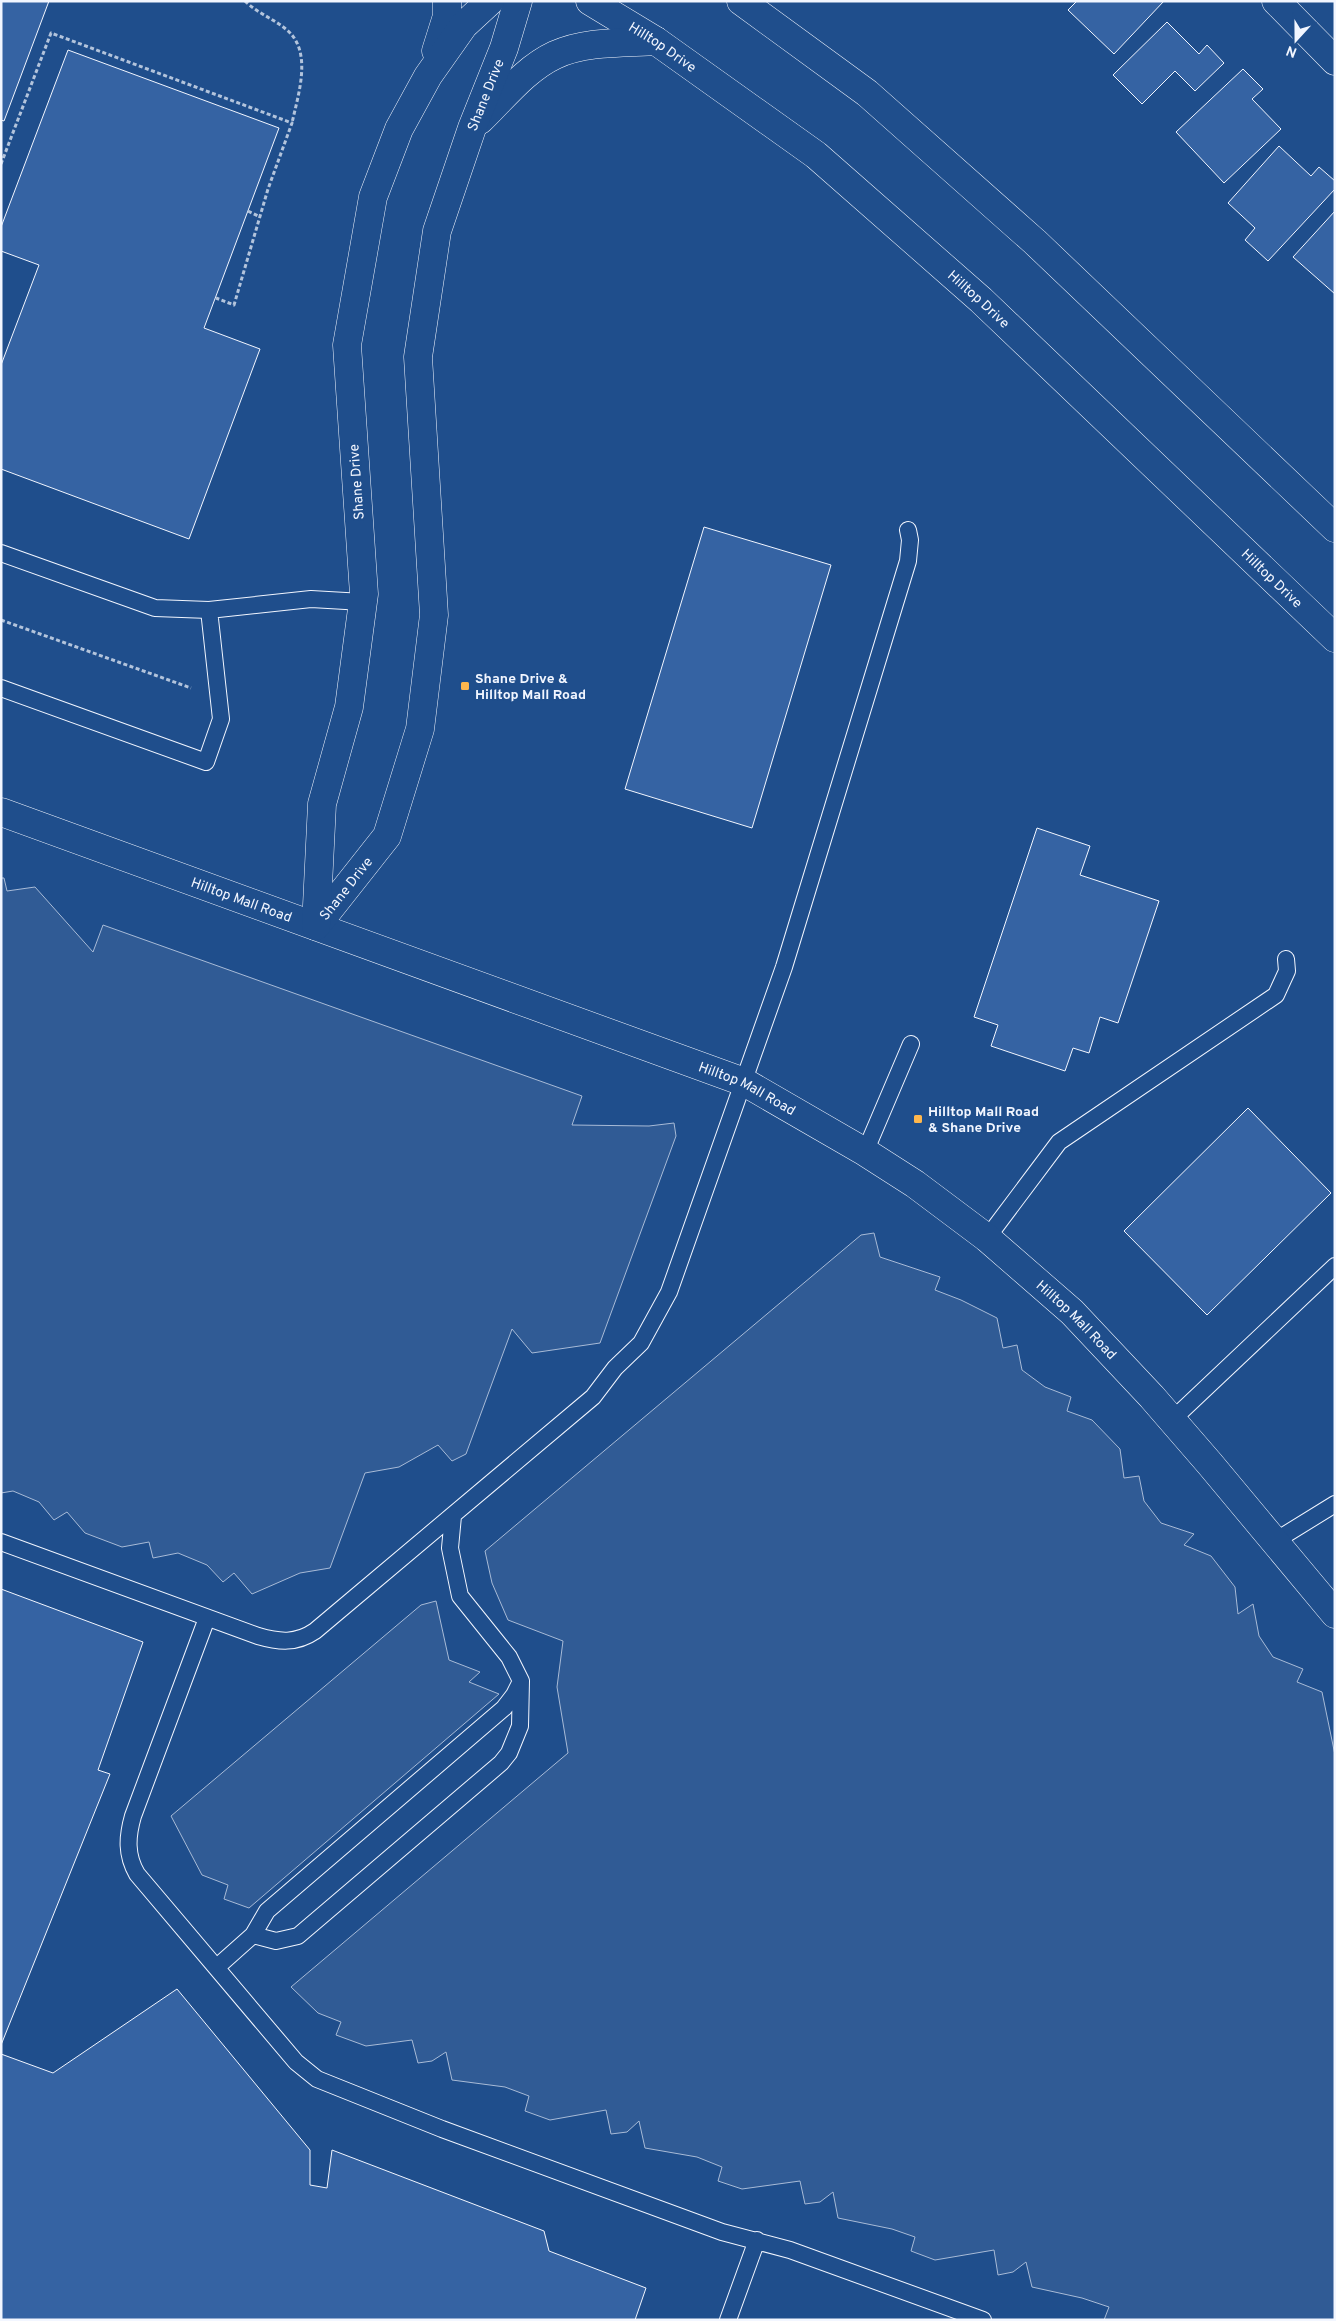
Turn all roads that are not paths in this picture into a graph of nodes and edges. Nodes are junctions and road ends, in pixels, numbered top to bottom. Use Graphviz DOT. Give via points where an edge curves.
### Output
graph roads {
  1 [pos="447,1"];
  2 [pos="490,1"];
  3 [pos="518,1"];
  4 [pos="741,1"];
  5 [pos="1276,1"];
  6 [pos="594,2"];
  7 [pos="656,40"];
  8 [pos="1335,61"];
  9 [pos="428,76"];
  10 [pos="472,128"];
  11 [pos="1335,528"];
  12 [pos="908,530"];
  13 [pos="1,554"];
  14 [pos="363,602"];
  15 [pos="209,610"];
  16 [pos="1335,638"];
  17 [pos="1,688"];
  18 [pos="1,812"];
  19 [pos="316,926"];
  20 [pos="1286,959"];
  21 [pos="911,1044"];
  22 [pos="744,1082"];
  23 [pos="865,1152"];
  24 [pos="987,1238"];
  25 [pos="1335,1266"];
  26 [pos="1172,1420"];
  27 [pos="1335,1504"];
  28 [pos="453,1516"];
  29 [pos="1275,1541"];
  30 [pos="1,1542"];
  31 [pos="1335,1614"];
  32 [pos="207,1618"];
  33 [pos="521,1680"];
  34 [pos="253,1935"];
  35 [pos="217,1967"];
  36 [pos="757,2240"];
  37 [pos="728,2320"];
  38 [pos="983,2320"];
  1 -- 9 [label="street" via="447,16"];
  2 -- 9 [label="street, Shane Drive" via="464,25"];
  3 -- 10 [label="street, Shane Drive" via="504,48"];
  4 -- 11 [label="street" via="867,93 1028,235"];
  5 -- 8 [label="street"];
  6 -- 7 [label="street, Hilltop Drive"];
  7 -- 10 [label="street" via="591,45 555,55 530,71"];
  7 -- 16 [label="street, Hilltop Drive" via="816,155 861,194 981,300"];
  9 -- 14 [label="street, Shane Drive" via="399,129 373,197 347,346"];
  10 -- 19 [label="street, Shane Drive" via="437,231 418,357 434,616 420,729 387,836"];
  12 -- 22 [label="lane" via="908,562 784,967"];
  13 -- 15 [label="lane" via="155,608"];
  14 -- 15 [label="lane" via="311,599"];
  14 -- 19 [label="street, Shane Drive" via="349,707 322,804"];
  15 -- 17 [label="lane" via="221,719 206,762"];
  18 -- 19 [label="street, Hilltop Mall Road"];
  19 -- 22 [label="street, Hilltop Mall Road"];
  20 -- 24 [label="lane" via="1287,972 1276,994 1059,1142"];
  21 -- 23 [label="lane"];
  22 -- 23 [label="street, Hilltop Mall Road"];
  22 -- 28 [label="lane" via="669,1292 641,1344 615,1368 593,1397"];
  23 -- 24 [label="street, Hilltop Mall Road" via="915,1184"];
  24 -- 26 [label="street, Hilltop Mall Road" via="1072,1312"];
  25 -- 26 [label="lane"];
  26 -- 29 [label="street, Hilltop Mall Road"];
  27 -- 29 [label="lane"];
  28 -- 32 [label="lane" via="307,1637 275,1641"];
  28 -- 33 [label="lane" via="450,1548 460,1596 510,1657"];
  29 -- 31 [label="street, Hilltop Mall Road"];
  30 -- 32 [label="lane"];
  32 -- 35 [label="lane" via="133,1816 128,1846 137,1874"];
  33 -- 34 [label="lane" via="504,1708 267,1911"];
  33 -- 34 [label="lane" via="520,1726 501,1763 298,1936 276,1941"];
  34 -- 35 [label="lane"];
  35 -- 36 [label="lane" via="296,2062 317,2079 527,2161 722,2232"];
  36 -- 37 [label="lane"];
  36 -- 38 [label="lane"];
}
